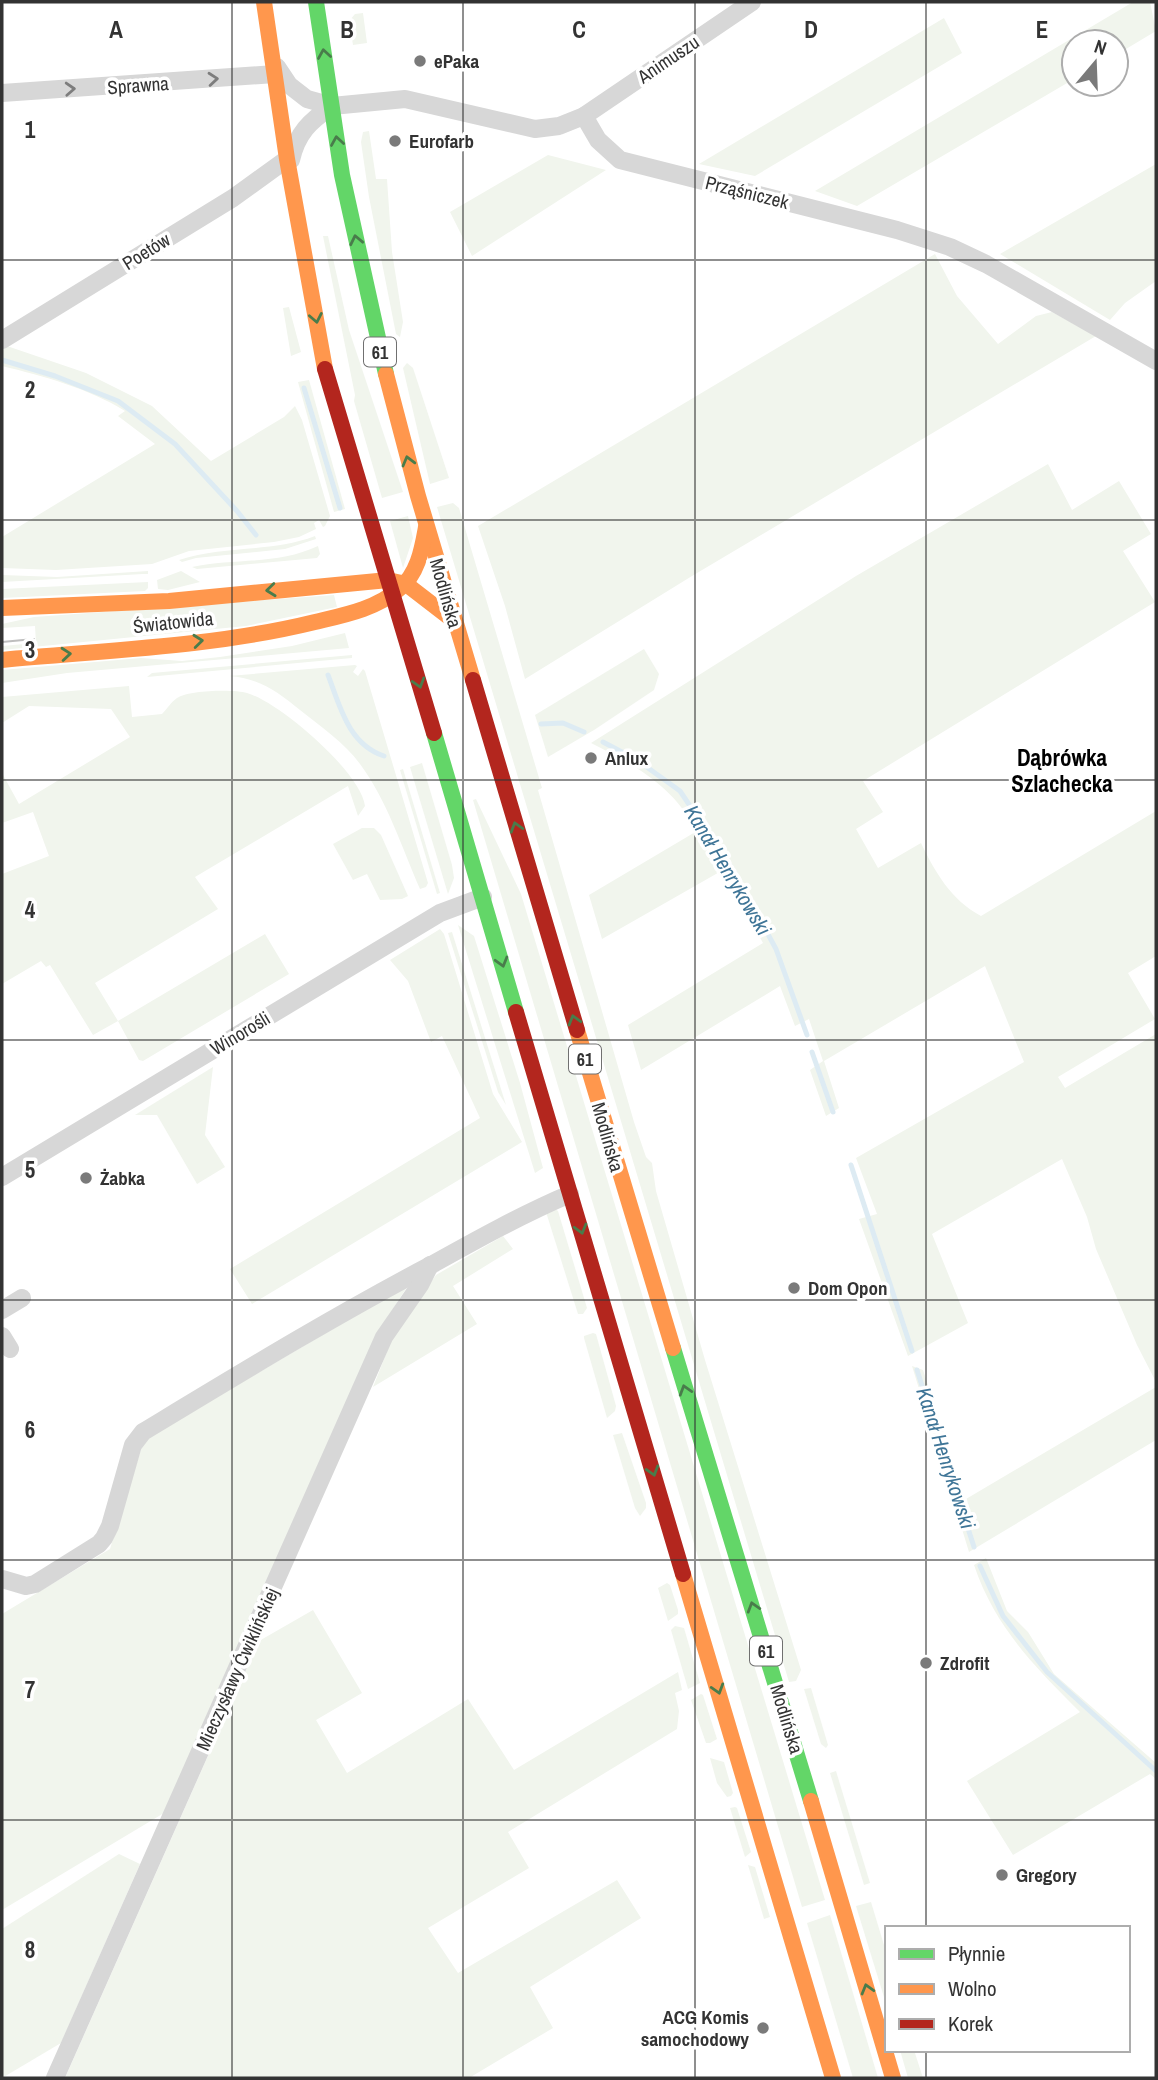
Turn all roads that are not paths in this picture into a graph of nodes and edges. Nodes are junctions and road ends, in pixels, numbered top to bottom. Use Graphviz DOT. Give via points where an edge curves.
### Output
graph roads {
  1 [pos="264,2"];
  2 [pos="316,2"];
  3 [pos="752,2"];
  4 [pos="274,68"];
  5 [pos="2,93"];
  6 [pos="332,106"];
  7 [pos="584,116"];
  8 [pos="289,165"];
  9 [pos="2,340"];
  10 [pos="1156,361"];
  11 [pos="426,527"];
  12 [pos="374,532"];
  13 [pos="338,583"];
  14 [pos="395,586"];
  15 [pos="2,608"];
  16 [pos="347,614"];
  17 [pos="454,621"];
  18 [pos="406,640"];
  19 [pos="2,660"];
  20 [pos="483,897"];
  21 [pos="2,1177"];
  22 [pos="570,1194"];
  23 [pos="430,1265"];
  24 [pos="22,1298"];
  25 [pos="2,1310"];
  26 [pos="2,1579"];
  27 [pos="885,2051"];
  28 [pos="885,2052"];
  29 [pos="55,2078"];
  30 [pos="833,2078"];
  31 [pos="893,2078"];
  1 -- 4 [label="main road"];
  6 -- 2 [label="main road, Modlińska / 61, one-way"];
  3 -- 7 [label="street, Animuszu"];
  5 -- 4 [label="street, Sprawna, one-way"];
  4 -- 6 [label="street" via="307,99"];
  4 -- 8 [label="main road"];
  6 -- 7 [label="street" via="405,99 535,129"];
  6 -- 8 [label="street" via="309,121"];
  11 -- 6 [label="main road, Modlińska / 61, one-way" via="376,338"];
  7 -- 10 [label="street, Prząśniczek" via="598,140 620,160 950,247"];
  8 -- 9 [label="street, Poetów"];
  8 -- 12 [label="main road, one-way" via="325,368"];
  11 -- 14 [label="main road" via="418,562"];
  11 -- 17 [label="main road, Modlińska / 61"];
  12 -- 13 [label="main road, Światowida" via="365,565 355,576"];
  12 -- 14 [label="main road"];
  13 -- 14 [label="main road, Światowida"];
  13 -- 15 [label="main road, Światowida, one-way" via="169,601"];
  14 -- 16 [label="main road, Światowida"];
  14 -- 17 [label="main road"];
  14 -- 18 [label="main road"];
  16 -- 18 [label="main road, Światowida" via="369,613 387,619"];
  19 -- 16 [label="main road, Światowida, one-way" via="250,636"];
  27 -- 17 [label="main road, Modlińska / 61, one-way"];
  18 -- 20 [label="main road, one-way"];
  20 -- 21 [label="street, Winorośli" via="440,913"];
  20 -- 22 [label="main road, one-way"];
  22 -- 23 [label="street"];
  22 -- 30 [label="main road, one-way"];
  23 -- 26 [label="street" via="144,1432 133,1445 99,1544 35,1584"];
  23 -- 29 [label="street, Mieczysławy Ćwiklińskiej" via="384,1337"];
  24 -- 25 [label="street"];
  31 -- 28 [label="main road, Modlińska / 61, one-way"];
}
